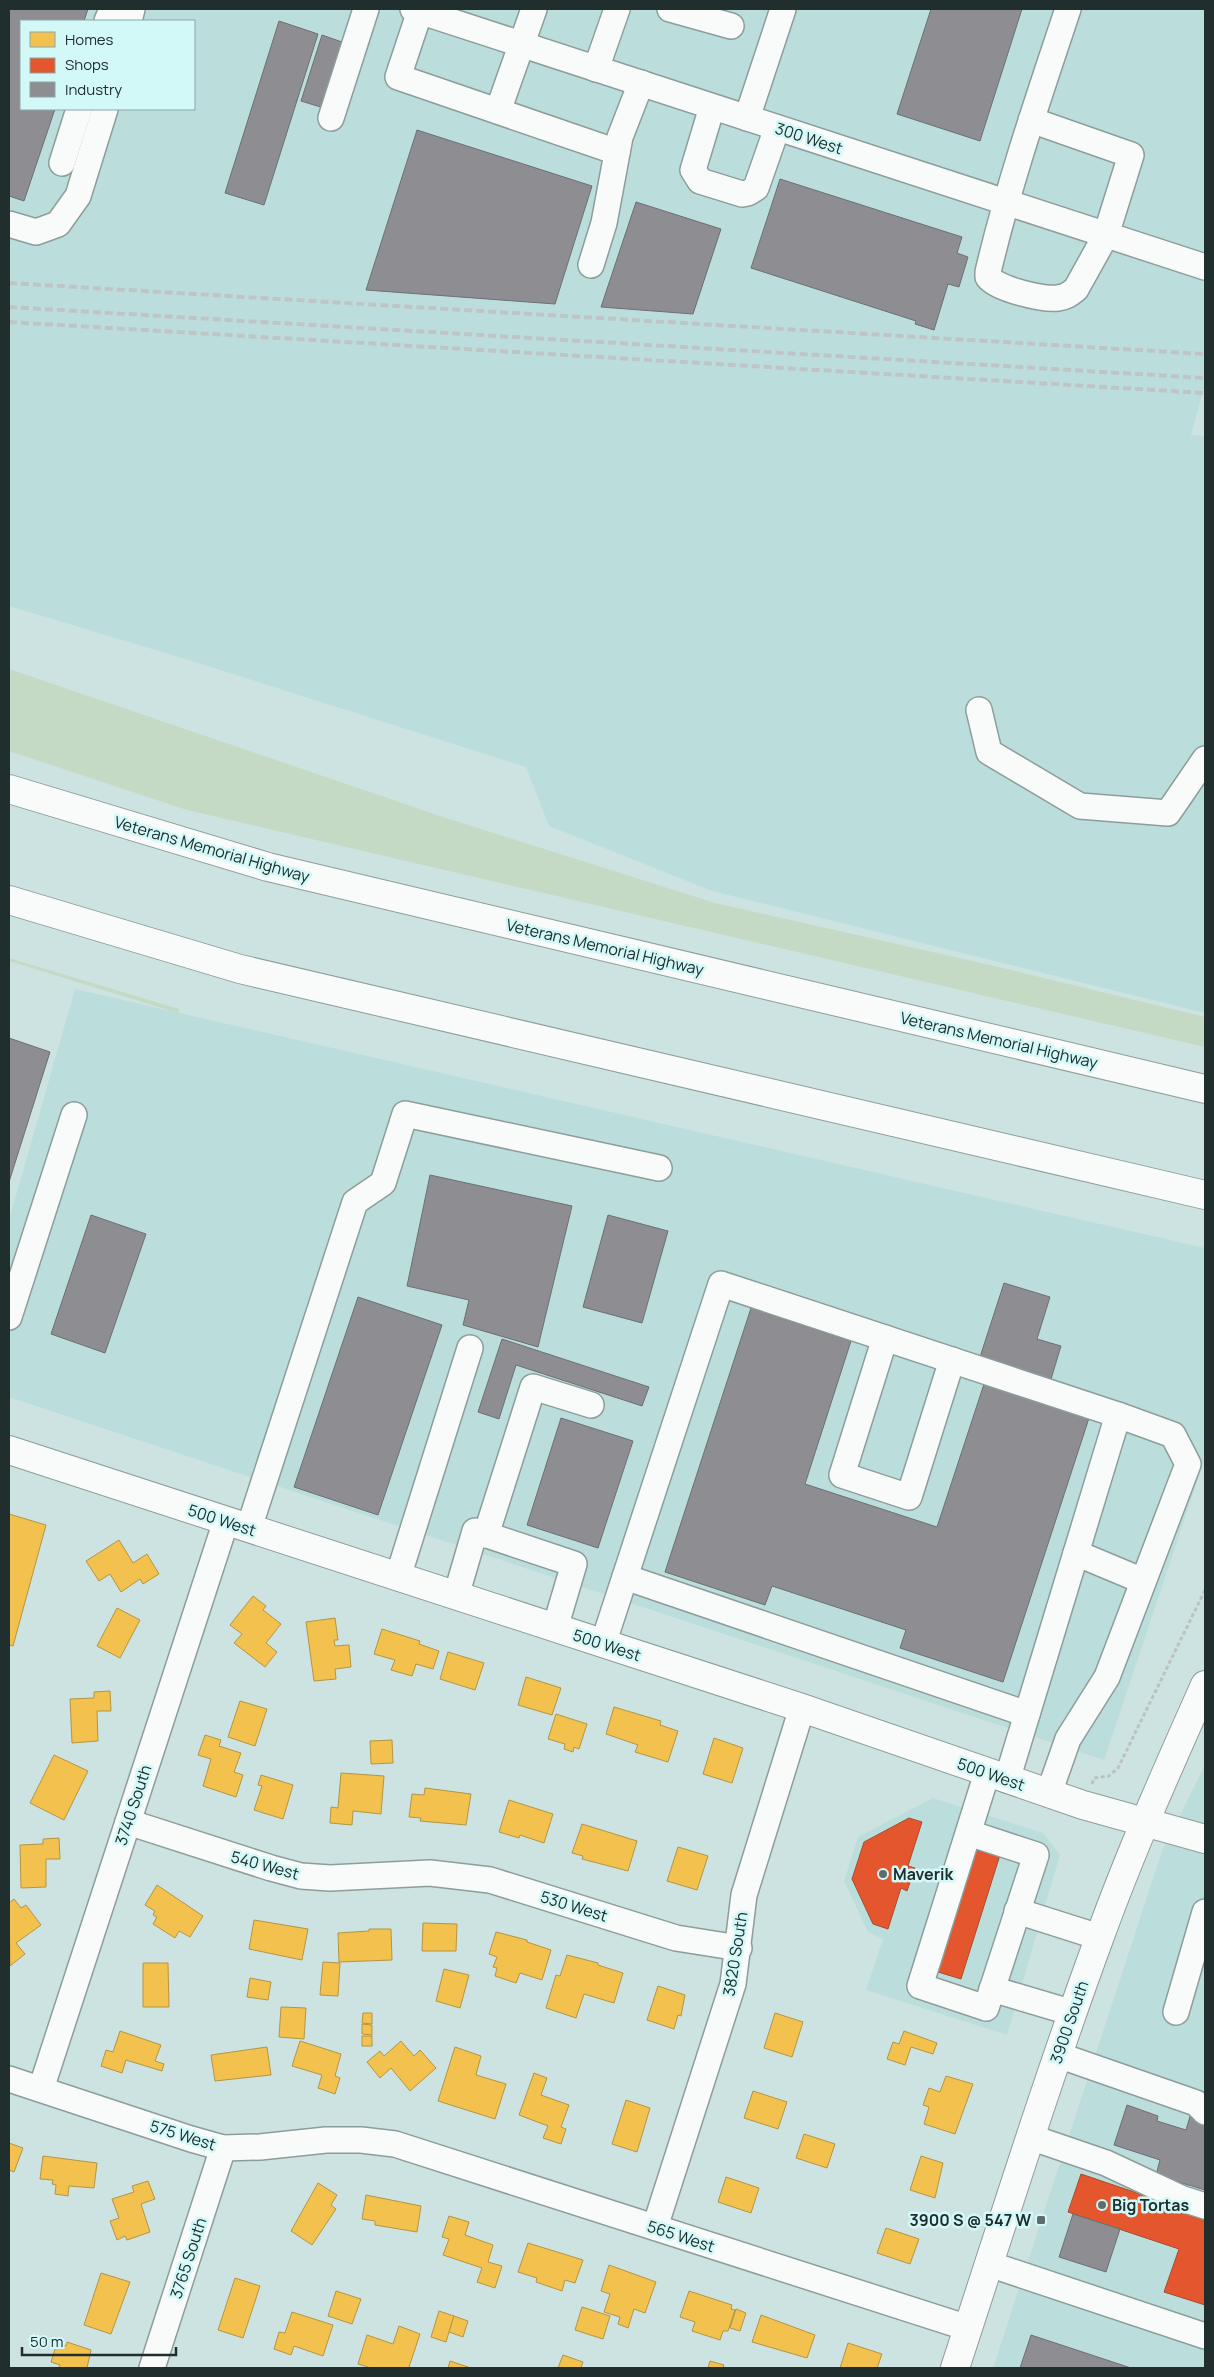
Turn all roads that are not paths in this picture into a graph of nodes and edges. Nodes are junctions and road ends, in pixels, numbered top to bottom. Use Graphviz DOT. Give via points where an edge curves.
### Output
graph roads {
  1 [pos="366,9"];
  2 [pos="534,9"];
  3 [pos="617,9"];
  4 [pos="670,9"];
  5 [pos="783,9"];
  6 [pos="1068,9"];
  7 [pos="416,10"];
  8 [pos="731,26"];
  9 [pos="522,44"];
  10 [pos="596,69"];
  11 [pos="641,83"];
  12 [pos="712,107"];
  13 [pos="79,110"];
  14 [pos="104,110"];
  15 [pos="498,110"];
  16 [pos="331,118"];
  17 [pos="748,118"];
  18 [pos="1031,120"];
  19 [pos="777,128"];
  20 [pos="617,152"];
  21 [pos="62,163"];
  22 [pos="1004,202"];
  23 [pos="9,224"];
  24 [pos="1106,235"];
  25 [pos="592,265"];
  26 [pos="1205,268"];
  27 [pos="979,710"];
  28 [pos="1205,759"];
  29 [pos="9,789"];
  30 [pos="9,900"];
  31 [pos="1205,1089"];
  32 [pos="74,1115"];
  33 [pos="660,1168"];
  34 [pos="1205,1196"];
  35 [pos="9,1317"];
  36 [pos="885,1338"];
  37 [pos="470,1348"];
  38 [pos="952,1360"];
  39 [pos="591,1405"];
  40 [pos="1118,1415"];
  41 [pos="9,1450"];
  42 [pos="1196,1460"];
  43 [pos="237,1524"];
  44 [pos="486,1535"];
  45 [pos="1076,1553"];
  46 [pos="398,1577"];
  47 [pos="625,1578"];
  48 [pos="1144,1581"];
  49 [pos="456,1596"];
  50 [pos="555,1628"];
  51 [pos="603,1644"];
  52 [pos="1205,1685"];
  53 [pos="802,1708"];
  54 [pos="1027,1714"];
  55 [pos="997,1776"];
  56 [pos="1049,1793"];
  57 [pos="128,1822"];
  58 [pos="1145,1822"];
  59 [pos="968,1834"];
  60 [pos="1205,1839"];
  61 [pos="407,1873"];
  62 [pos="1017,1911"];
  63 [pos="1205,1912"];
  64 [pos="1099,1937"];
  65 [pos="739,1948"];
  66 [pos="992,1989"];
  67 [pos="1176,2012"];
  68 [pos="1072,2013"];
  69 [pos="1058,2055"];
  70 [pos="9,2079"];
  71 [pos="41,2089"];
  72 [pos="1205,2112"];
  73 [pos="1030,2137"];
  74 [pos="394,2144"];
  75 [pos="223,2148"];
  76 [pos="1205,2206"];
  77 [pos="655,2227"];
  78 [pos="989,2264"];
  79 [pos="968,2328"];
  80 [pos="1205,2336"];
  81 [pos="160,2366"];
  82 [pos="955,2368"];
  1 -- 16 [label="street"];
  2 -- 9 [label="street"];
  3 -- 10 [label="street"];
  4 -- 8 [label="street"];
  5 -- 17 [label="street"];
  6 -- 18 [label="street"];
  7 -- 9 [label="street, 300 West"];
  7 -- 15 [label="street" via="398,76"];
  9 -- 10 [label="street, 300 West"];
  9 -- 15 [label="street"];
  10 -- 11 [label="street, 300 West"];
  11 -- 12 [label="street, 300 West"];
  11 -- 20 [label="street"];
  12 -- 17 [label="street, 300 West"];
  12 -- 19 [label="street" via="693,170 700,181 742,194 756,188"];
  13 -- 21 [label="street"];
  14 -- 23 [label="street" via="78,196 58,224 36,232"];
  15 -- 20 [label="street"];
  17 -- 19 [label="street, 300 West"];
  18 -- 22 [label="street"];
  18 -- 24 [label="street" via="1131,155"];
  19 -- 22 [label="street, 300 West"];
  20 -- 25 [label="street" via="604,223"];
  22 -- 24 [label="street, 300 West"];
  22 -- 24 [label="street" via="988,272 988,277 995,284 1051,298 1063,297 1076,289"];
  24 -- 26 [label="street, 300 West"];
  27 -- 28 [label="street" via="988,752 1080,806 1168,813"];
  29 -- 31 [label="main road, Veterans Memorial Highway" via="268,867"];
  30 -- 34 [label="main road" via="240,969"];
  32 -- 35 [label="street"];
  33 -- 43 [label="street, 3740 South" via="405,1114 383,1183 355,1202"];
  36 -- 38 [label="street"];
  36 -- 38 [label="street" via="842,1475 909,1497"];
  36 -- 47 [label="street" via="721,1284"];
  37 -- 46 [label="street"];
  38 -- 40 [label="street"];
  39 -- 44 [label="street" via="533,1387"];
  40 -- 42 [label="street" via="1173,1435"];
  40 -- 45 [label="street"];
  41 -- 43 [label="main road, 500 West"];
  42 -- 48 [label="street"];
  43 -- 46 [label="main road, 500 West"];
  43 -- 57 [label="street, 3740 South"];
  44 -- 49 [label="street" via="475,1531"];
  44 -- 50 [label="street" via="574,1564"];
  45 -- 48 [label="street"];
  45 -- 54 [label="street"];
  46 -- 49 [label="main road, 500 West"];
  47 -- 51 [label="street"];
  47 -- 54 [label="street"];
  48 -- 56 [label="street" via="1107,1677 1068,1739"];
  49 -- 50 [label="main road, 500 West"];
  50 -- 51 [label="main road, 500 West"];
  51 -- 53 [label="main road, 500 West"];
  52 -- 58 [label="main road, 3900 South"];
  53 -- 55 [label="main road, 500 West"];
  53 -- 65 [label="street, 3820 South" via="744,1895"];
  54 -- 55 [label="street"];
  55 -- 56 [label="main road, 500 West"];
  55 -- 59 [label="street"];
  56 -- 58 [label="main road, 500 West"];
  57 -- 61 [label="street, 540 West" via="301,1876"];
  57 -- 71 [label="street, 3740 South"];
  58 -- 60 [label="main road, 500 West"];
  58 -- 64 [label="main road, 3900 South"];
  59 -- 62 [label="street" via="1036,1855"];
  59 -- 66 [label="street" via="920,1986 986,2008"];
  61 -- 65 [label="street, 530 West" via="490,1880 676,1938"];
  62 -- 64 [label="street"];
  62 -- 66 [label="street"];
  63 -- 67 [label="street"];
  64 -- 68 [label="main road, 3900 South"];
  65 -- 77 [label="street, 3820 South" via="733,1984"];
  66 -- 68 [label="street"];
  68 -- 69 [label="main road, 3900 South"];
  69 -- 72 [label="street" via="1196,2104"];
  69 -- 73 [label="main road, 3900 South"];
  70 -- 71 [label="street, 575 West"];
  71 -- 75 [label="street, 575 West"];
  73 -- 76 [label="street" via="1106,2163 1182,2199"];
  73 -- 78 [label="main road, 3900 South"];
  74 -- 75 [label="street, 575 West" via="326,2140"];
  74 -- 77 [label="street, 565 West"];
  75 -- 81 [label="street, 3765 South"];
  77 -- 79 [label="street, 565 West"];
  78 -- 79 [label="main road, 3900 South"];
  78 -- 80 [label="street"];
  79 -- 82 [label="main road, 3900 South"];
}
